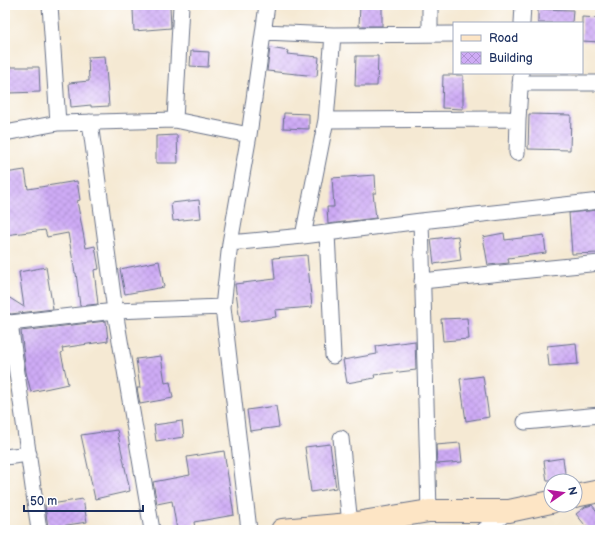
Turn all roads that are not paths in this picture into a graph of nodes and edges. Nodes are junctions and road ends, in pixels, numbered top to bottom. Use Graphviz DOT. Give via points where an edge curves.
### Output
graph roads {
  1 [pos="50,5"];
  2 [pos="181,5"];
  3 [pos="267,5"];
  4 [pos="430,5"];
  5 [pos="523,5"];
  6 [pos="522,22"];
  7 [pos="264,32"];
  8 [pos="430,33"];
  9 [pos="453,34"];
  10 [pos="333,35"];
  11 [pos="521,78"];
  12 [pos="600,83"];
  13 [pos="176,120"];
  14 [pos="326,120"];
  15 [pos="518,120"];
  16 [pos="90,122"];
  17 [pos="58,123"];
  18 [pos="5,133"];
  19 [pos="249,135"];
  20 [pos="517,153"];
  21 [pos="600,202"];
  22 [pos="421,221"];
  23 [pos="327,233"];
  24 [pos="303,236"];
  25 [pos="230,243"];
  26 [pos="600,263"];
  27 [pos="422,281"];
  28 [pos="223,307"];
  29 [pos="115,311"];
  30 [pos="8,322"];
  31 [pos="333,356"];
  32 [pos="600,415"];
  33 [pos="525,422"];
  34 [pos="341,438"];
  35 [pos="29,454"];
  36 [pos="5,457"];
  37 [pos="600,491"];
  38 [pos="583,494"];
  39 [pos="543,504"];
  40 [pos="429,511"];
  41 [pos="509,511"];
  42 [pos="350,524"];
  43 [pos="39,530"];
  44 [pos="152,530"];
  45 [pos="249,530"];
  46 [pos="282,530"];
  47 [pos="484,530"];
  1 -- 17 [label="street"];
  2 -- 13 [label="street"];
  3 -- 7 [label="street"];
  4 -- 8 [label="street"];
  5 -- 6 [label="street"];
  7 -- 10 [label="street"];
  7 -- 19 [label="street"];
  8 -- 9 [label="street"];
  8 -- 10 [label="street"];
  10 -- 14 [label="street"];
  11 -- 12 [label="street"];
  11 -- 15 [label="street"];
  13 -- 16 [label="street"];
  13 -- 19 [label="street"];
  14 -- 15 [label="street"];
  14 -- 24 [label="street"];
  15 -- 20 [label="street"];
  16 -- 17 [label="street"];
  16 -- 29 [label="street"];
  17 -- 18 [label="street"];
  19 -- 25 [label="street"];
  21 -- 22 [label="street"];
  22 -- 23 [label="street"];
  22 -- 27 [label="street"];
  23 -- 24 [label="street"];
  23 -- 31 [label="street"];
  24 -- 25 [label="street"];
  25 -- 28 [label="street"];
  26 -- 27 [label="street"];
  27 -- 40 [label="street"];
  28 -- 29 [label="street"];
  28 -- 45 [label="street"];
  29 -- 30 [label="street"];
  29 -- 44 [label="street"];
  30 -- 35 [label="street"];
  32 -- 33 [label="street"];
  34 -- 42 [label="street"];
  35 -- 36 [label="street"];
  35 -- 43 [label="street"];
  37 -- 38 [label="street"];
  39 -- 41 [label="street"];
  40 -- 41 [label="street"];
  40 -- 42 [label="street"];
  41 -- 47 [label="street"];
  42 -- 46 [label="street"];
}
